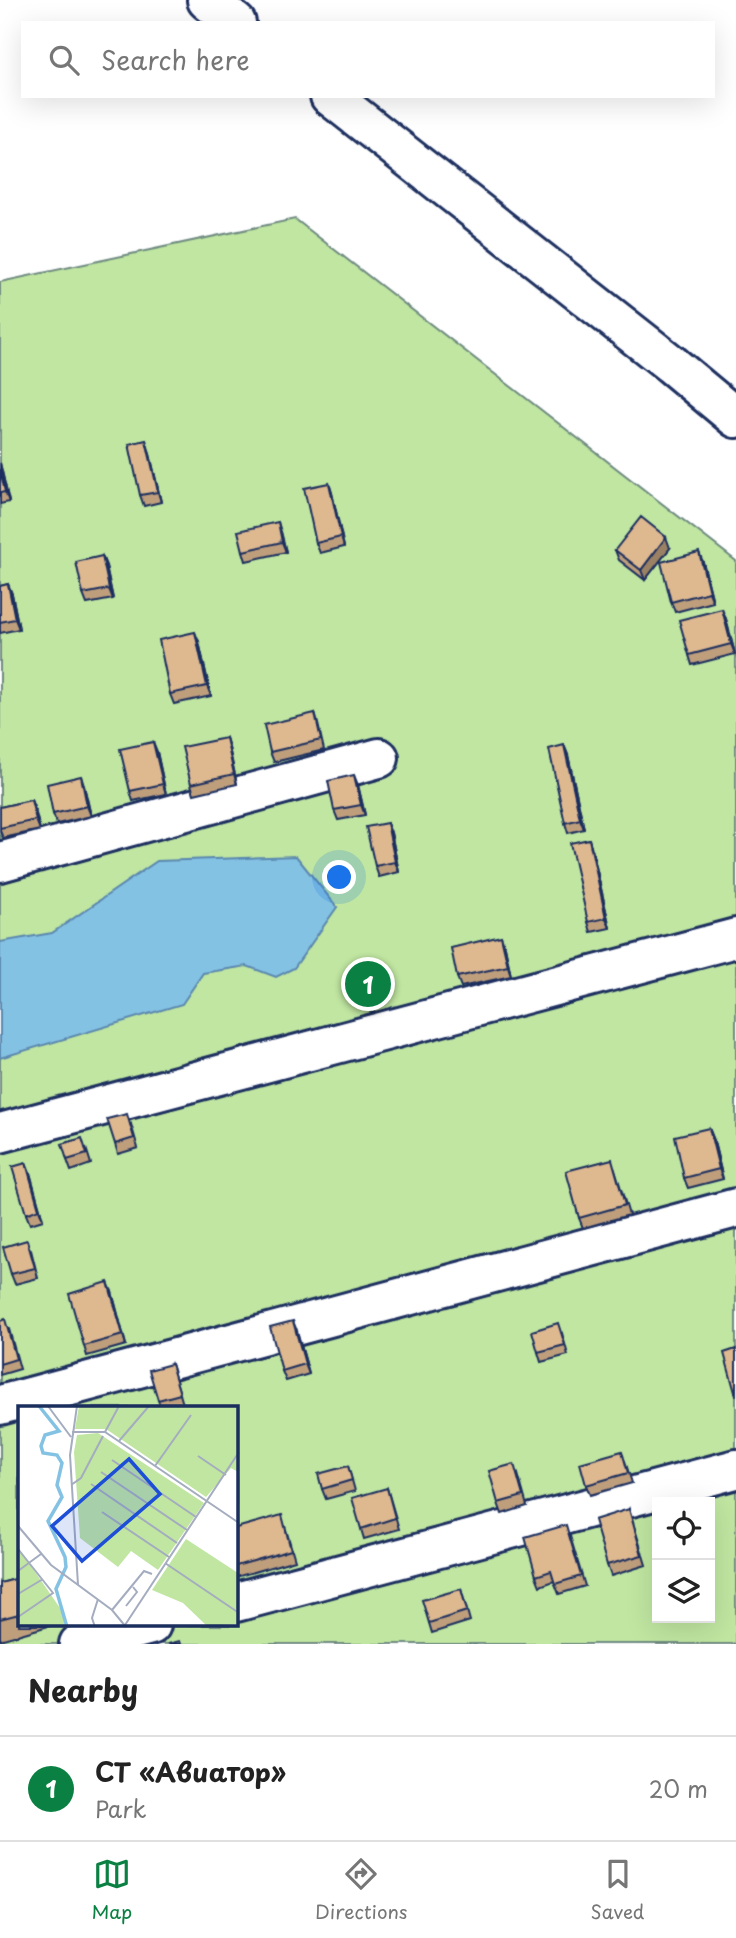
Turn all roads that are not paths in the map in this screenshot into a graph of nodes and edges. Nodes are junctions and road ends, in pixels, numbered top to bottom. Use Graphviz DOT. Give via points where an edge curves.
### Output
graph roads {
  1 [pos="207,0"];
  2 [pos="233,21"];
  3 [pos="333,98"];
  4 [pos="736,418"];
  5 [pos="379,758"];
  6 [pos="0,862"];
  7 [pos="736,938"];
  8 [pos="0,1133"];
  9 [pos="736,1208"];
  10 [pos="0,1405"];
  11 [pos="736,1469"];
  12 [pos="238,1601"];
  13 [pos="147,1626"];
  14 [pos="79,1644"];
  1 -- 2 [label="street"];
  3 -- 4 [label="street"];
  5 -- 6 [label="street"];
  7 -- 8 [label="street"];
  9 -- 10 [label="street"];
  11 -- 12 [label="street"];
  13 -- 14 [label="street"];
}
